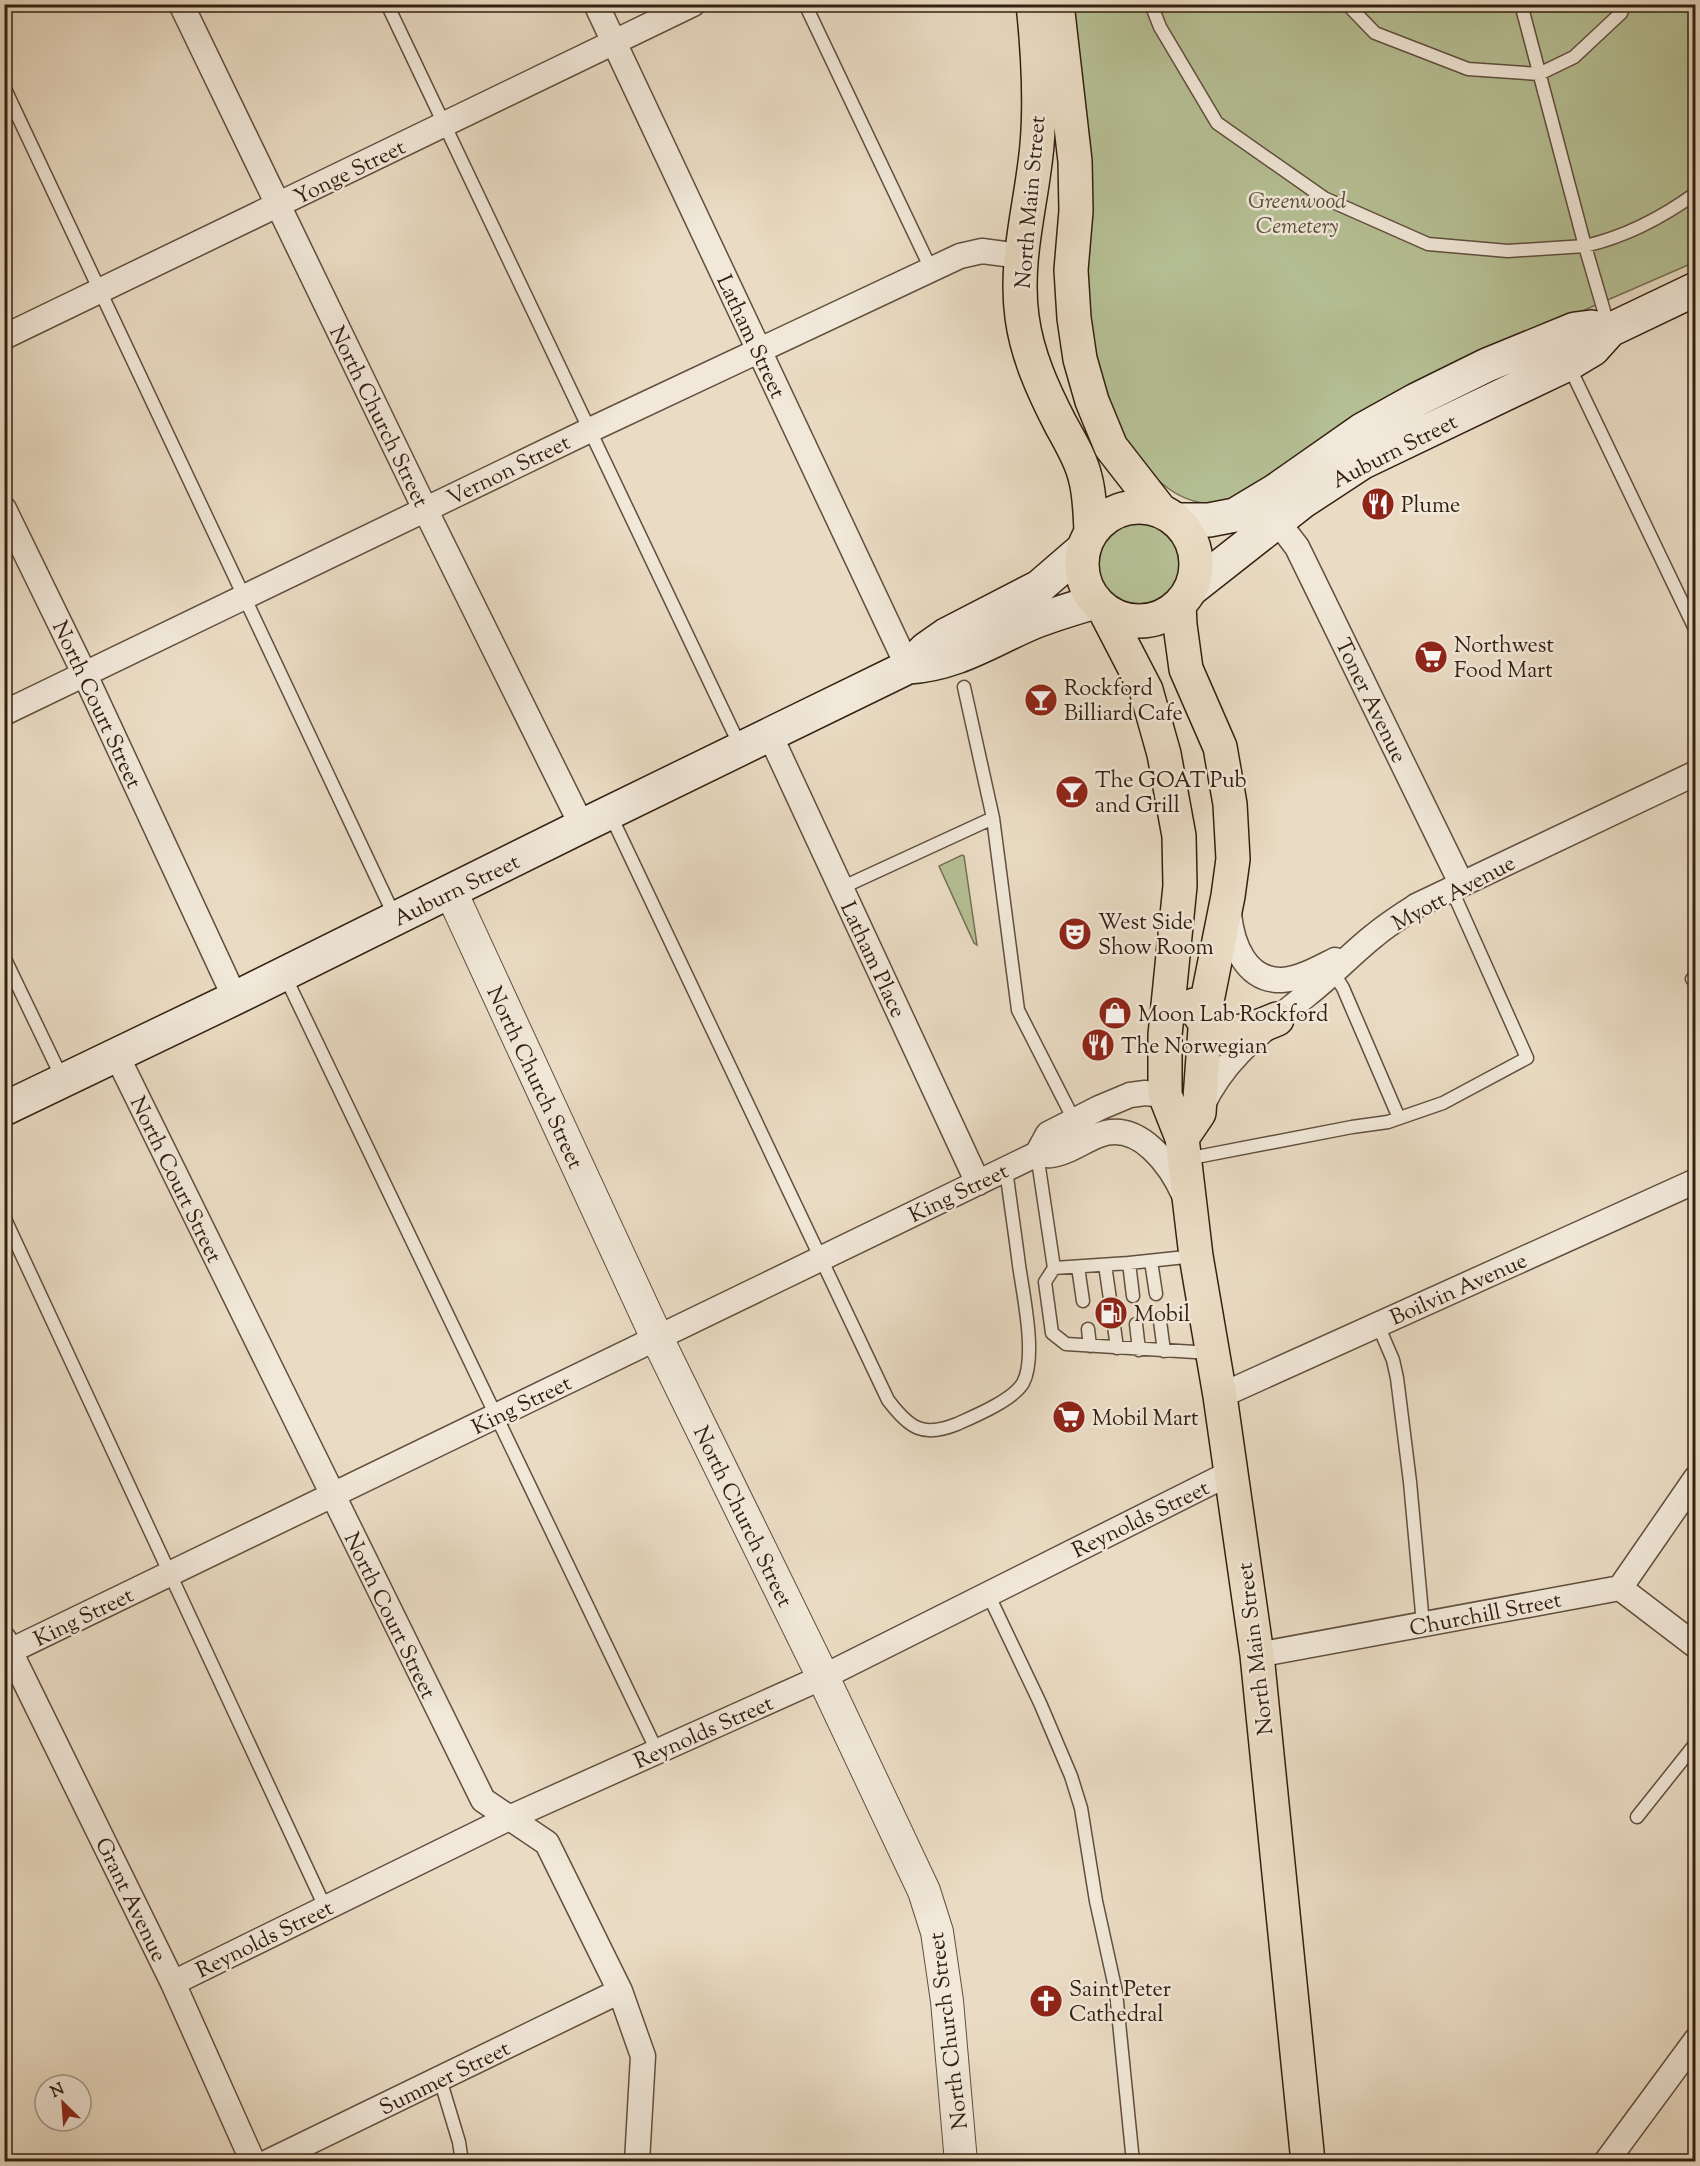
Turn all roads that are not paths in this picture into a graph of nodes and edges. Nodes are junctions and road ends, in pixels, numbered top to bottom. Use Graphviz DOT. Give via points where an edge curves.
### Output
graph roads {
  1 [pos="181,4"];
  2 [pos="387,4"];
  3 [pos="596,4"];
  4 [pos="693,4"];
  5 [pos="805,4"];
  6 [pos="1033,4"];
  7 [pos="1057,4"];
  8 [pos="1151,4"];
  9 [pos="1347,4"];
  10 [pos="1521,4"];
  11 [pos="1625,4"];
  12 [pos="614,42"];
  13 [pos="1539,74"];
  14 [pos="4,87"];
  15 [pos="444,125"];
  16 [pos="1695,193"];
  17 [pos="279,205"];
  18 [pos="1585,246"];
  19 [pos="1020,256"];
  20 [pos="931,269"];
  21 [pos="1695,289"];
  22 [pos="100,291"];
  23 [pos="1610,330"];
  24 [pos="4,337"];
  25 [pos="760,351"];
  26 [pos="1568,364"];
  27 [pos="590,430"];
  28 [pos="4,509"];
  29 [pos="425,509"];
  30 [pos="1168,515"];
  31 [pos="1277,521"];
  32 [pos="1087,540"];
  33 [pos="244,597"];
  34 [pos="1185,597"];
  35 [pos="1100,605"];
  36 [pos="1695,631"];
  37 [pos="908,667"];
  38 [pos="85,675"];
  39 [pos="964,687"];
  40 [pos="4,713"];
  41 [pos="756,742"];
  42 [pos="1695,773"];
  43 [pos="993,818"];
  44 [pos="596,819"];
  45 [pos="1180,886"];
  46 [pos="1456,886"];
  47 [pos="841,888"];
  48 [pos="451,892"];
  49 [pos="1228,896"];
  50 [pos="396,918"];
  51 [pos="1361,947"];
  52 [pos="4,957"];
  53 [pos="1333,972"];
  54 [pos="284,974"];
  55 [pos="235,998"];
  56 [pos="1277,1019"];
  57 [pos="1205,1022"];
  58 [pos="117,1056"];
  59 [pos="64,1081"];
  60 [pos="1165,1095"];
  61 [pos="4,1109"];
  62 [pos="1399,1118"];
  63 [pos="1074,1120"];
  64 [pos="1189,1137"];
  65 [pos="1037,1154"];
  66 [pos="1006,1169"];
  67 [pos="1695,1180"];
  68 [pos="978,1183"];
  69 [pos="1190,1207"];
  70 [pos="4,1217"];
  71 [pos="1196,1256"];
  72 [pos="821,1259"];
  73 [pos="1151,1261"];
  74 [pos="1129,1263"];
  75 [pos="1105,1265"];
  76 [pos="1078,1266"];
  77 [pos="1054,1268"];
  78 [pos="1156,1294"];
  79 [pos="1133,1296"];
  80 [pos="1110,1299"];
  81 [pos="1083,1302"];
  82 [pos="1160,1321"];
  83 [pos="1136,1324"];
  84 [pos="1378,1325"];
  85 [pos="1114,1326"];
  86 [pos="1088,1329"];
  87 [pos="657,1338"];
  88 [pos="1090,1346"];
  89 [pos="1117,1348"];
  90 [pos="1139,1350"];
  91 [pos="1164,1351"];
  92 [pos="1213,1353"];
  93 [pos="1220,1396"];
  94 [pos="497,1416"];
  95 [pos="1232,1473"];
  96 [pos="1695,1478"];
  97 [pos="332,1495"];
  98 [pos="171,1573"];
  99 [pos="1620,1588"];
  100 [pos="988,1594"];
  101 [pos="1423,1624"];
  102 [pos="1695,1646"];
  103 [pos="6,1648"];
  104 [pos="1257,1655"];
  105 [pos="823,1677"];
  106 [pos="1695,1743"];
  107 [pos="657,1751"];
  108 [pos="509,1818"];
  109 [pos="1637,1818"];
  110 [pos="325,1907"];
  111 [pos="173,1983"];
  112 [pos="620,1991"];
  113 [pos="1695,2040"];
  114 [pos="441,2079"];
  115 [pos="253,2162"];
  116 [pos="268,2162"];
  117 [pos="462,2162"];
  118 [pos="637,2162"];
  119 [pos="961,2162"];
  120 [pos="1133,2162"];
  121 [pos="1308,2162"];
  122 [pos="1606,2162"];
  1 -- 17 [label="street, North Church Street"];
  2 -- 15 [label="lane"];
  3 -- 12 [label="street, Latham Street"];
  4 -- 12 [label="street, Yonge Street"];
  5 -- 20 [label="lane"];
  6 -- 19 [label="main road, North Main Street" via="1039,86 1037,146"];
  7 -- 30 [label="main road, North Main Street" via="1075,161 1077,211 1071,270 1080,359 1111,447"];
  8 -- 18 [label="lane" via="1160,27 1217,123 1324,198 1428,244 1508,251"];
  9 -- 13 [label="lane" via="1376,33 1468,69"];
  10 -- 13 [label="lane"];
  11 -- 13 [label="lane" via="1621,13 1574,57"];
  12 -- 15 [label="street, Yonge Street"];
  12 -- 25 [label="street, Latham Street"];
  13 -- 18 [label="lane"];
  14 -- 22 [label="lane"];
  15 -- 17 [label="street, Yonge Street"];
  15 -- 27 [label="lane"];
  16 -- 18 [label="lane" via="1678,206 1611,240"];
  17 -- 22 [label="street, Yonge Street"];
  17 -- 29 [label="street, North Church Street"];
  18 -- 23 [label="lane"];
  19 -- 20 [label="street, Vernon Street" via="982,251"];
  19 -- 32 [label="main road, North Main Street" via="1018,287 1032,361 1085,475"];
  20 -- 25 [label="street, Vernon Street"];
  21 -- 23 [label="main road, Auburn Street"];
  22 -- 24 [label="street, Yonge Street"];
  22 -- 33 [label="lane"];
  23 -- 26 [label="main road, Auburn Street" via="1593,349"];
  23 -- 30 [label="main road, Auburn Street" via="1575,329 1487,365 1416,400 1362,430 1235,515 1209,520"];
  25 -- 27 [label="street, Vernon Street"];
  25 -- 37 [label="street, Latham Street"];
  26 -- 31 [label="main road, Auburn Street" via="1363,462"];
  26 -- 36 [label="lane"];
  27 -- 29 [label="street, Vernon Street"];
  27 -- 41 [label="lane"];
  28 -- 38 [label="street, North Court Street"];
  29 -- 33 [label="street, Vernon Street"];
  29 -- 44 [label="street, North Church Street"];
  30 -- 32 [label="main road" via="1141,506 1122,508 1104,517"];
  30 -- 34 [label="main road" via="1189,535 1196,553 1196,572"];
  31 -- 34 [label="main road, Auburn Street"];
  31 -- 46 [label="street, Toner Avenue" via="1297,548"];
  32 -- 35 [label="main road" via="1081,568 1085,586"];
  32 -- 37 [label="main road, Auburn Street" via="1039,587 946,635"];
  33 -- 38 [label="street, Vernon Street"];
  33 -- 50 [label="lane"];
  34 -- 35 [label="main road" via="1164,616 1146,621 1127,620 1110,614"];
  34 -- 49 [label="main road, North Main Street" via="1180,625 1186,669 1220,747 1230,804 1233,859"];
  35 -- 37 [label="main road, Auburn Street" via="1035,622 948,662"];
  35 -- 45 [label="main road, North Main Street" via="1146,690 1164,754 1179,836"];
  37 -- 41 [label="main road, Auburn Street"];
  38 -- 40 [label="street, Vernon Street"];
  38 -- 55 [label="street, North Court Street"];
  39 -- 43 [label="lane"];
  41 -- 44 [label="main road, Auburn Street"];
  41 -- 47 [label="street, Latham Place"];
  42 -- 46 [label="street, Myott Avenue"];
  43 -- 47 [label="lane"];
  43 -- 63 [label="lane" via="1018,1010"];
  44 -- 48 [label="main road, Auburn Street"];
  44 -- 72 [label="lane"];
  45 -- 57 [label="main road" via="1187,913 1186,979 1193,1005"];
  45 -- 60 [label="main road, North Main Street" via="1165,1035"];
  46 -- 51 [label="street, Myott Avenue" via="1416,906"];
  46 -- 62 [label="lane" via="1527,1058 1443,1103"];
  47 -- 68 [label="street, Latham Place"];
  48 -- 50 [label="main road, Auburn Street"];
  48 -- 87 [label="street, North Church Street"];
  49 -- 51 [label="street" via="1235,945 1254,972 1268,978 1283,980 1311,972"];
  49 -- 57 [label="main road, North Main Street"];
  50 -- 54 [label="main road, Auburn Street"];
  51 -- 53 [label="street, Myott Avenue"];
  52 -- 59 [label="lane"];
  53 -- 56 [label="street, Myott Avenue"];
  53 -- 62 [label="lane"];
  54 -- 55 [label="main road, Auburn Street"];
  54 -- 94 [label="lane"];
  55 -- 58 [label="main road, Auburn Street"];
  56 -- 57 [label="main road" via="1236,1031 1219,1030"];
  56 -- 64 [label="street, Myott Avenue" via="1226,1066 1210,1089"];
  57 -- 64 [label="main road, North Main Street"];
  58 -- 59 [label="main road, Auburn Street"];
  58 -- 97 [label="street, North Court Street"];
  59 -- 61 [label="main road, Auburn Street"];
  60 -- 63 [label="street, King Street" via="1130,1095"];
  60 -- 64 [label="main road, North Main Street"];
  62 -- 64 [label="lane" via="1340,1129"];
  63 -- 65 [label="street, King Street" via="1048,1134"];
  64 -- 69 [label="main road, North Main Street"];
  65 -- 66 [label="street, King Street"];
  65 -- 69 [label="street, King Street" via="1052,1155 1113,1131 1125,1133 1153,1148"];
  65 -- 77 [label="lane"];
  66 -- 68 [label="street, King Street"];
  66 -- 72 [label="lane" via="1029,1336 1026,1371 1022,1384 1011,1396 969,1419 943,1430 927,1431 902,1419 874,1374"];
  67 -- 84 [label="street, Boilvin Avenue"];
  68 -- 72 [label="street, King Street"];
  69 -- 71 [label="main road, North Main Street"];
  70 -- 98 [label="lane"];
  71 -- 73 [label="lane"];
  71 -- 92 [label="main road, North Main Street"];
  72 -- 87 [label="street, King Street"];
  73 -- 74 [label="lane"];
  73 -- 78 [label="lane"];
  74 -- 75 [label="lane"];
  74 -- 79 [label="lane"];
  75 -- 76 [label="lane"];
  75 -- 80 [label="lane"];
  76 -- 77 [label="lane"];
  76 -- 81 [label="lane"];
  77 -- 88 [label="lane" via="1046,1282 1052,1333 1066,1344"];
  82 -- 91 [label="lane"];
  83 -- 90 [label="lane"];
  84 -- 93 [label="street, Boilvin Avenue"];
  84 -- 101 [label="lane" via="1396,1378"];
  85 -- 89 [label="lane"];
  86 -- 88 [label="lane"];
  87 -- 94 [label="street, King Street"];
  87 -- 105 [label="street, North Church Street"];
  88 -- 89 [label="lane"];
  89 -- 90 [label="lane"];
  90 -- 91 [label="lane"];
  91 -- 92 [label="lane"];
  92 -- 93 [label="main road, North Main Street"];
  93 -- 95 [label="main road, North Main Street"];
  94 -- 97 [label="street, King Street"];
  94 -- 107 [label="lane"];
  95 -- 100 [label="street, Reynolds Street"];
  95 -- 104 [label="main road, North Main Street"];
  96 -- 99 [label="street"];
  97 -- 98 [label="street, King Street"];
  97 -- 108 [label="street, North Court Street" via="483,1800"];
  98 -- 103 [label="street, King Street"];
  98 -- 110 [label="lane"];
  99 -- 101 [label="street, Churchill Street"];
  99 -- 102 [label="street"];
  100 -- 105 [label="street, Reynolds Street"];
  100 -- 120 [label="lane" via="1040,1703 1081,1808 1116,1992"];
  101 -- 104 [label="street, Churchill Street"];
  103 -- 111 [label="street, Grant Avenue"];
  104 -- 121 [label="main road, North Main Street"];
  105 -- 107 [label="street, Reynolds Street"];
  105 -- 119 [label="street, North Church Street" via="931,1909 947,2001"];
  106 -- 109 [label="lane"];
  107 -- 108 [label="street, Reynolds Street"];
  108 -- 110 [label="street, Reynolds Street"];
  108 -- 112 [label="street, North Court Street" via="547,1843"];
  110 -- 111 [label="street, Reynolds Street"];
  111 -- 115 [label="street, Grant Avenue"];
  112 -- 114 [label="street, Summer Street"];
  112 -- 118 [label="street, North Court Street" via="643,2056"];
  113 -- 122 [label="street"];
  114 -- 116 [label="street, Summer Street"];
  114 -- 117 [label="lane"];
}
